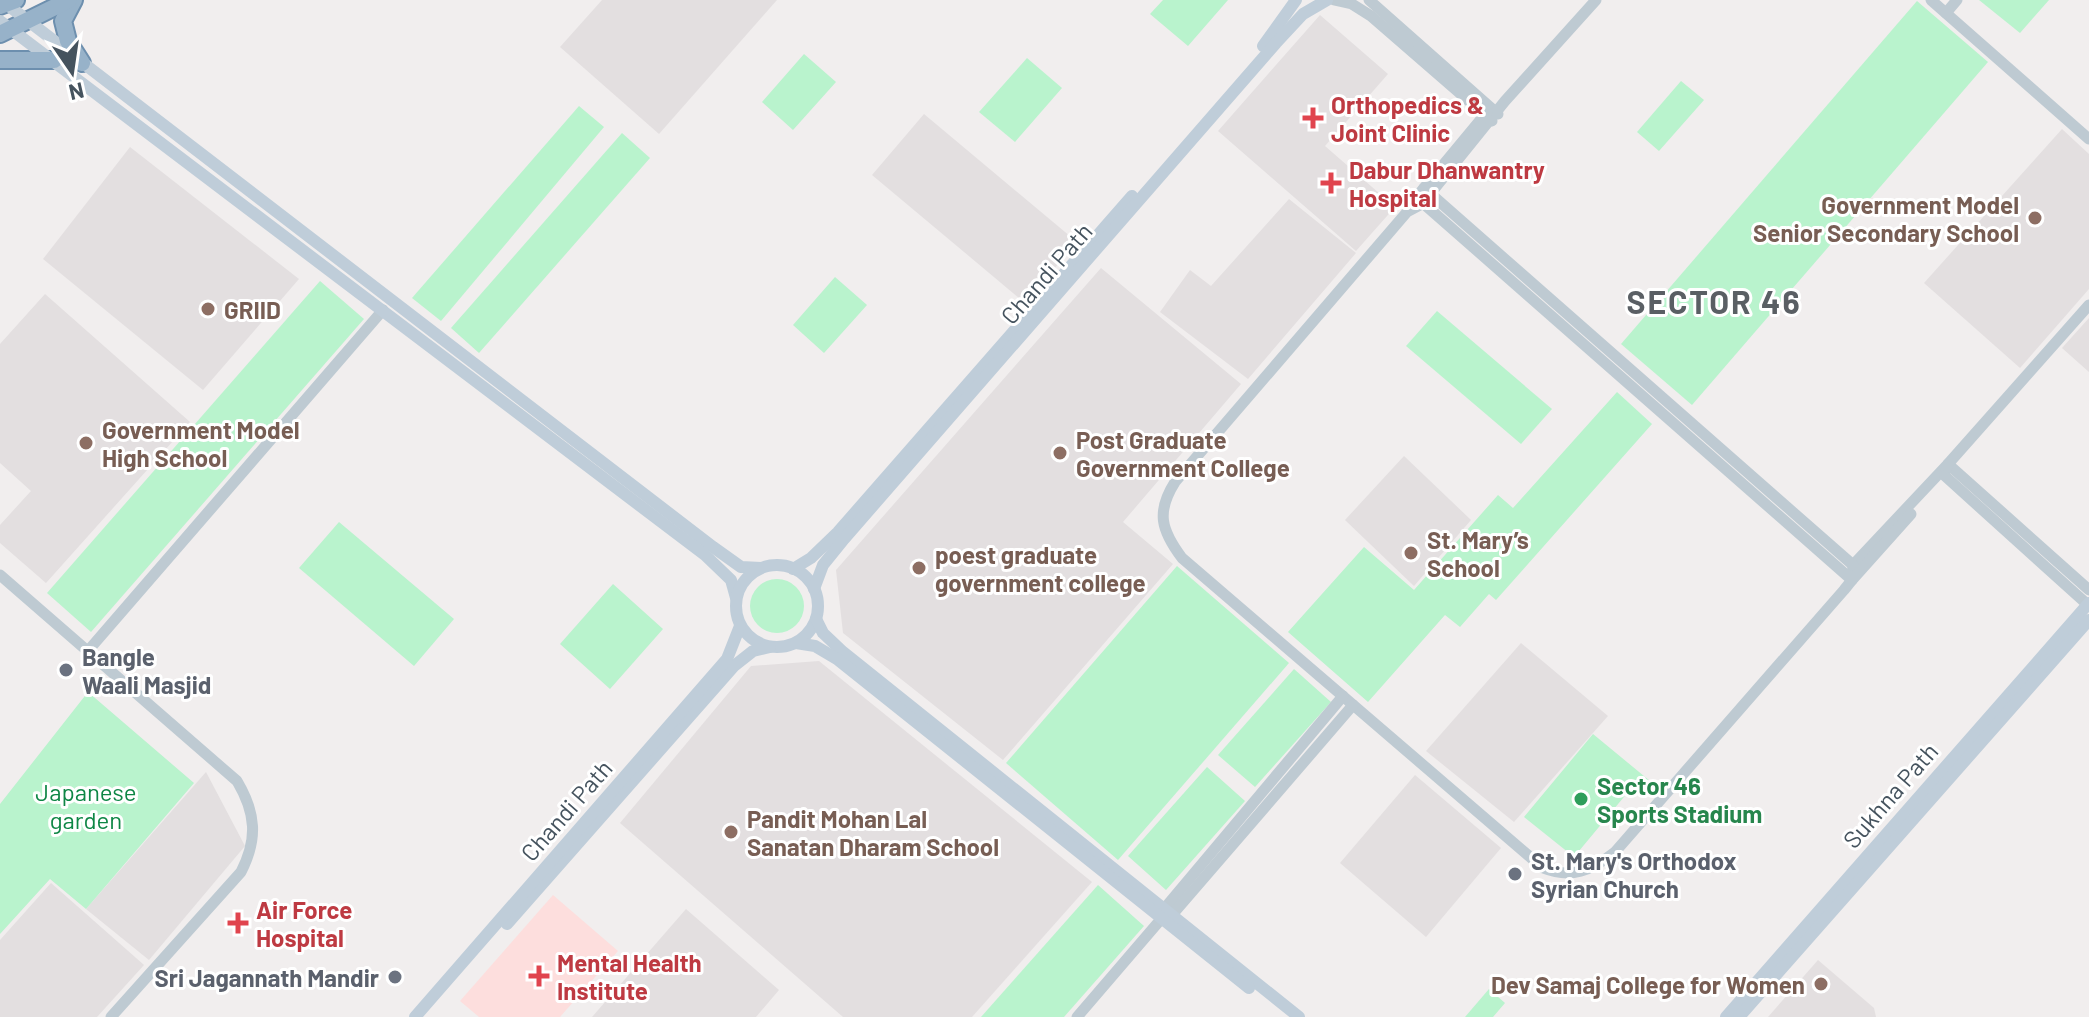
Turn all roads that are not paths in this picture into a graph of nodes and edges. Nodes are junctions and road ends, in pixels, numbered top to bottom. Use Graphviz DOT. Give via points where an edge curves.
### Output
graph roads {
  1 [pos="71,0"];
  2 [pos="1296,0"];
  3 [pos="1327,0"];
  4 [pos="1334,0"];
  5 [pos="1369,0"];
  6 [pos="1596,0"];
  7 [pos="1931,0"];
  8 [pos="1957,0"];
  9 [pos="6,2"];
  10 [pos="1946,13"];
  11 [pos="29,23"];
  12 [pos="4,28"];
  13 [pos="0,60"];
  14 [pos="54,60"];
  15 [pos="82,63"];
  16 [pos="1492,114"];
  17 [pos="2089,139"];
  18 [pos="1421,198"];
  19 [pos="2089,305"];
  20 [pos="383,310"];
  21 [pos="1948,464"];
  22 [pos="1945,476"];
  23 [pos="1853,565"];
  24 [pos="761,568"];
  25 [pos="793,569"];
  26 [pos="0,575"];
  27 [pos="1852,580"];
  28 [pos="814,589"];
  29 [pos="2089,590"];
  30 [pos="736,598"];
  31 [pos="2089,605"];
  32 [pos="816,619"];
  33 [pos="2089,620"];
  34 [pos="740,626"];
  35 [pos="796,643"];
  36 [pos="770,647"];
  37 [pos="87,652"];
  38 [pos="1348,701"];
  39 [pos="1166,914"];
  40 [pos="111,1017"];
  41 [pos="415,1017"];
  42 [pos="426,1017"];
  43 [pos="1077,1017"];
  44 [pos="1286,1017"];
  45 [pos="1299,1017"];
  46 [pos="1726,1017"];
  47 [pos="1739,1017"];
  1 -- 11 [label="highway"];
  1 -- 15 [label="highway" via="63,21"];
  2 -- 25 [label="main road, Chandi Path" via="1269,39 838,532"];
  3 -- 28 [label="main road, Chandi Path" via="1303,14 1276,43 906,467 823,565"];
  4 -- 16 [label="street" via="1371,16"];
  5 -- 16 [label="street"];
  6 -- 16 [label="street"];
  7 -- 10 [label="street"];
  8 -- 10 [label="street"];
  9 -- 11 [label="main road"];
  10 -- 17 [label="street"];
  11 -- 12 [label="highway"];
  11 -- 15 [label="main road"];
  12 -- 14 [label="main road"];
  13 -- 14 [label="highway"];
  14 -- 20 [label="main road"];
  15 -- 24 [label="main road" via="713,547 741,567"];
  16 -- 18 [label="street"];
  18 -- 23 [label="street"];
  18 -- 27 [label="street"];
  18 -- 38 [label="street" via="1175,482 1163,504 1170,542 1182,558"];
  19 -- 21 [label="street"];
  20 -- 30 [label="main road" via="705,555 731,580"];
  20 -- 37 [label="street"];
  21 -- 22 [label="street"];
  21 -- 23 [label="street"];
  21 -- 29 [label="street"];
  22 -- 27 [label="street"];
  22 -- 31 [label="street"];
  23 -- 27 [label="street"];
  24 -- 25 [label="main road"];
  24 -- 30 [label="main road" via="745,580"];
  25 -- 28 [label="main road"];
  26 -- 37 [label="street"];
  27 -- 38 [label="street" via="1615,852 1579,873 1560,875 1543,868"];
  28 -- 32 [label="main road"];
  30 -- 34 [label="main road"];
  31 -- 46 [label="main road, Sukhna Path"];
  32 -- 35 [label="main road"];
  32 -- 39 [label="main road" via="843,652"];
  33 -- 47 [label="main road, Sukhna Path"];
  34 -- 36 [label="main road"];
  34 -- 41 [label="main road, Chandi Path" via="727,659"];
  35 -- 36 [label="main road"];
  35 -- 39 [label="main road" via="815,646 837,659"];
  36 -- 42 [label="main road, Chandi Path" via="753,651 734,666"];
  37 -- 40 [label="street" via="237,781 247,797 255,833 241,872"];
  38 -- 39 [label="street"];
  39 -- 43 [label="street"];
  39 -- 44 [label="main road"];
  39 -- 45 [label="main road"];
}
